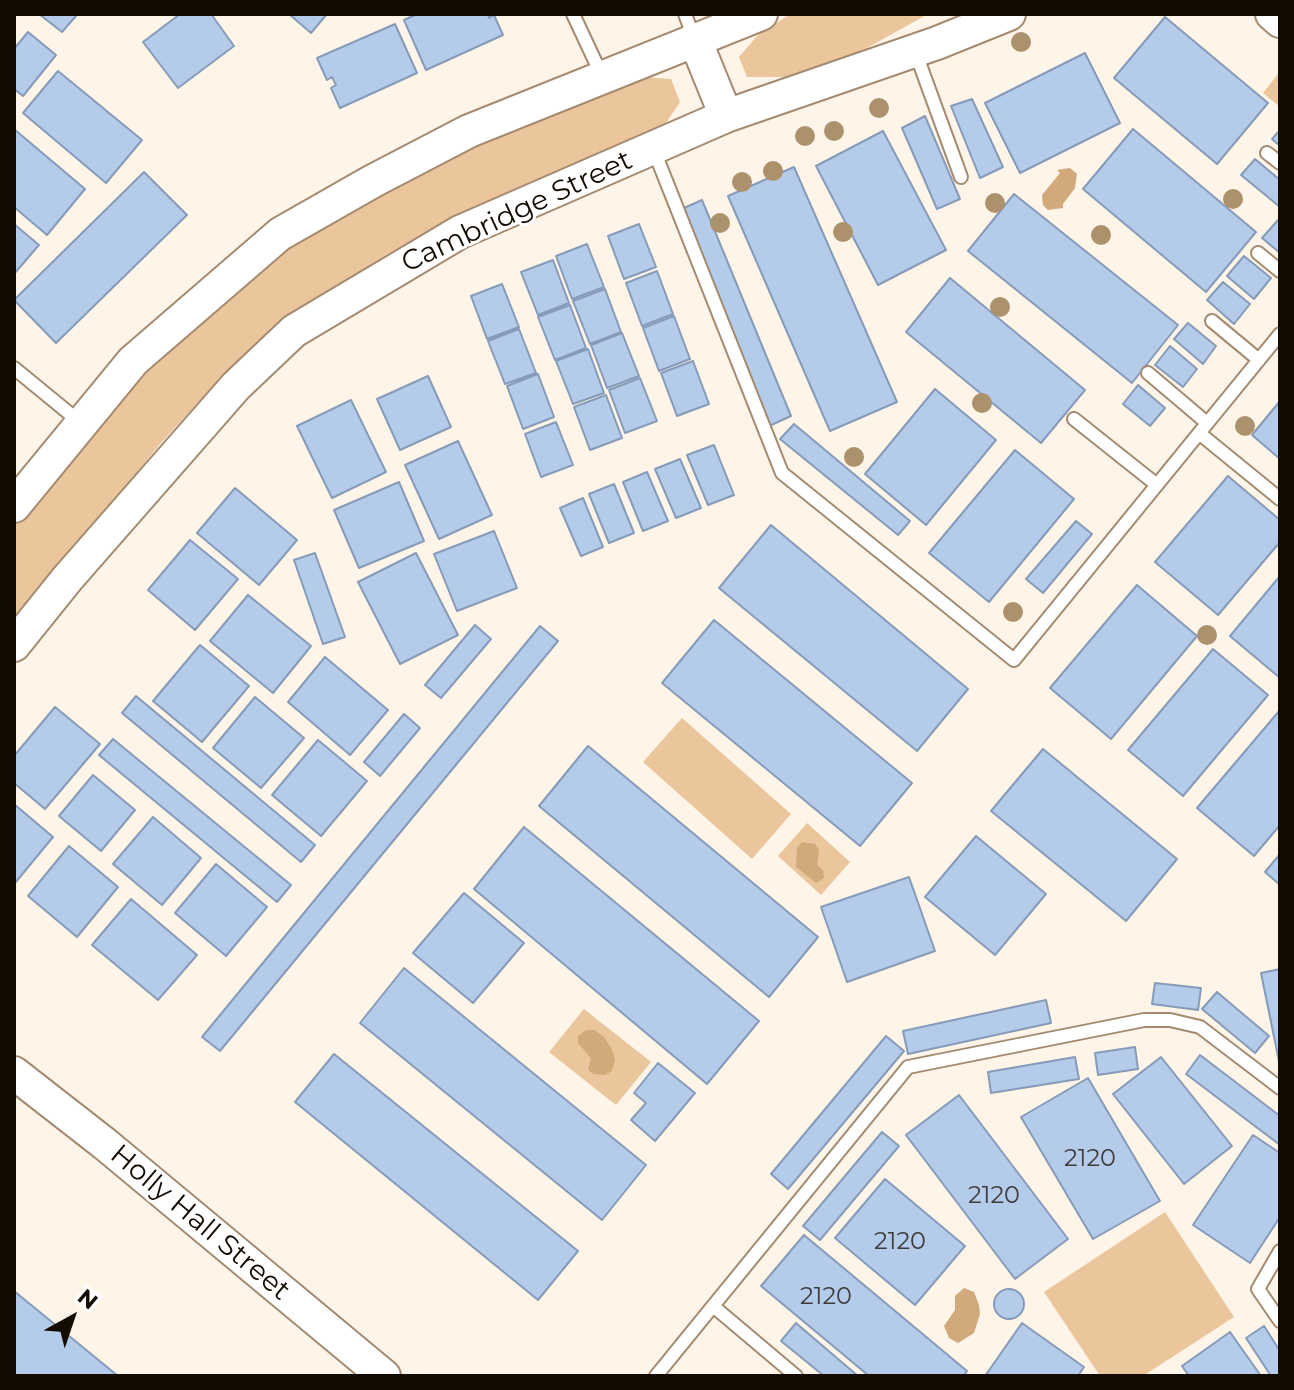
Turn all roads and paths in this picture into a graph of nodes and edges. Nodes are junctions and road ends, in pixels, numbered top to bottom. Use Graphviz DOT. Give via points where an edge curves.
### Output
graph roads {
  1 [pos="573,14"];
  2 [pos="761,14"];
  3 [pos="1009,14"];
  4 [pos="1272,14"];
  5 [pos="1280,21"];
  6 [pos="690,28"];
  7 [pos="915,51"];
  8 [pos="602,76"];
  9 [pos="726,116"];
  10 [pos="653,148"];
  11 [pos="1267,153"];
  12 [pos="1280,163"];
  13 [pos="961,177"];
  14 [pos="1258,253"];
  15 [pos="1280,271"];
  16 [pos="1212,321"];
  17 [pos="1280,334"];
  18 [pos="1259,360"];
  19 [pos="14,368"];
  20 [pos="1148,373"];
  21 [pos="1074,419"];
  22 [pos="81,423"];
  23 [pos="1203,428"];
  24 [pos="1157,485"];
  25 [pos="1280,499"];
  26 [pos="14,506"];
  27 [pos="14,645"];
  28 [pos="14,1073"];
  29 [pos="1280,1088"];
  30 [pos="1280,1251"];
  31 [pos="713,1306"];
  32 [pos="1280,1321"];
  33 [pos="384,1376"];
  34 [pos="656,1376"];
  35 [pos="796,1376"];
  1 -- 8 [label="lane"];
  2 -- 6 [label="street"];
  3 -- 7 [label="street, Cambridge Street"];
  4 -- 5 [label="street"];
  6 -- 8 [label="street"];
  6 -- 9 [label="street"];
  7 -- 9 [label="street, Cambridge Street"];
  7 -- 13 [label="lane"];
  8 -- 22 [label="street" via="469,131 280,234 133,361"];
  9 -- 10 [label="street, Cambridge Street"];
  10 -- 24 [label="lane" via="782,473 1014,660"];
  10 -- 27 [label="street, Cambridge Street" via="460,232 294,331 236,386"];
  11 -- 12 [label="lane"];
  14 -- 15 [label="lane"];
  16 -- 18 [label="lane"];
  17 -- 18 [label="lane"];
  18 -- 23 [label="lane"];
  19 -- 22 [label="lane"];
  20 -- 23 [label="lane"];
  21 -- 24 [label="lane"];
  22 -- 26 [label="street"];
  23 -- 24 [label="lane"];
  23 -- 25 [label="lane"];
  28 -- 33 [label="street, Holly Hall Street"];
  29 -- 31 [label="lane" via="1200,1027 1170,1020 1144,1020 908,1067"];
  30 -- 32 [label="lane" via="1258,1289"];
  31 -- 34 [label="lane"];
  31 -- 35 [label="lane"];
}
